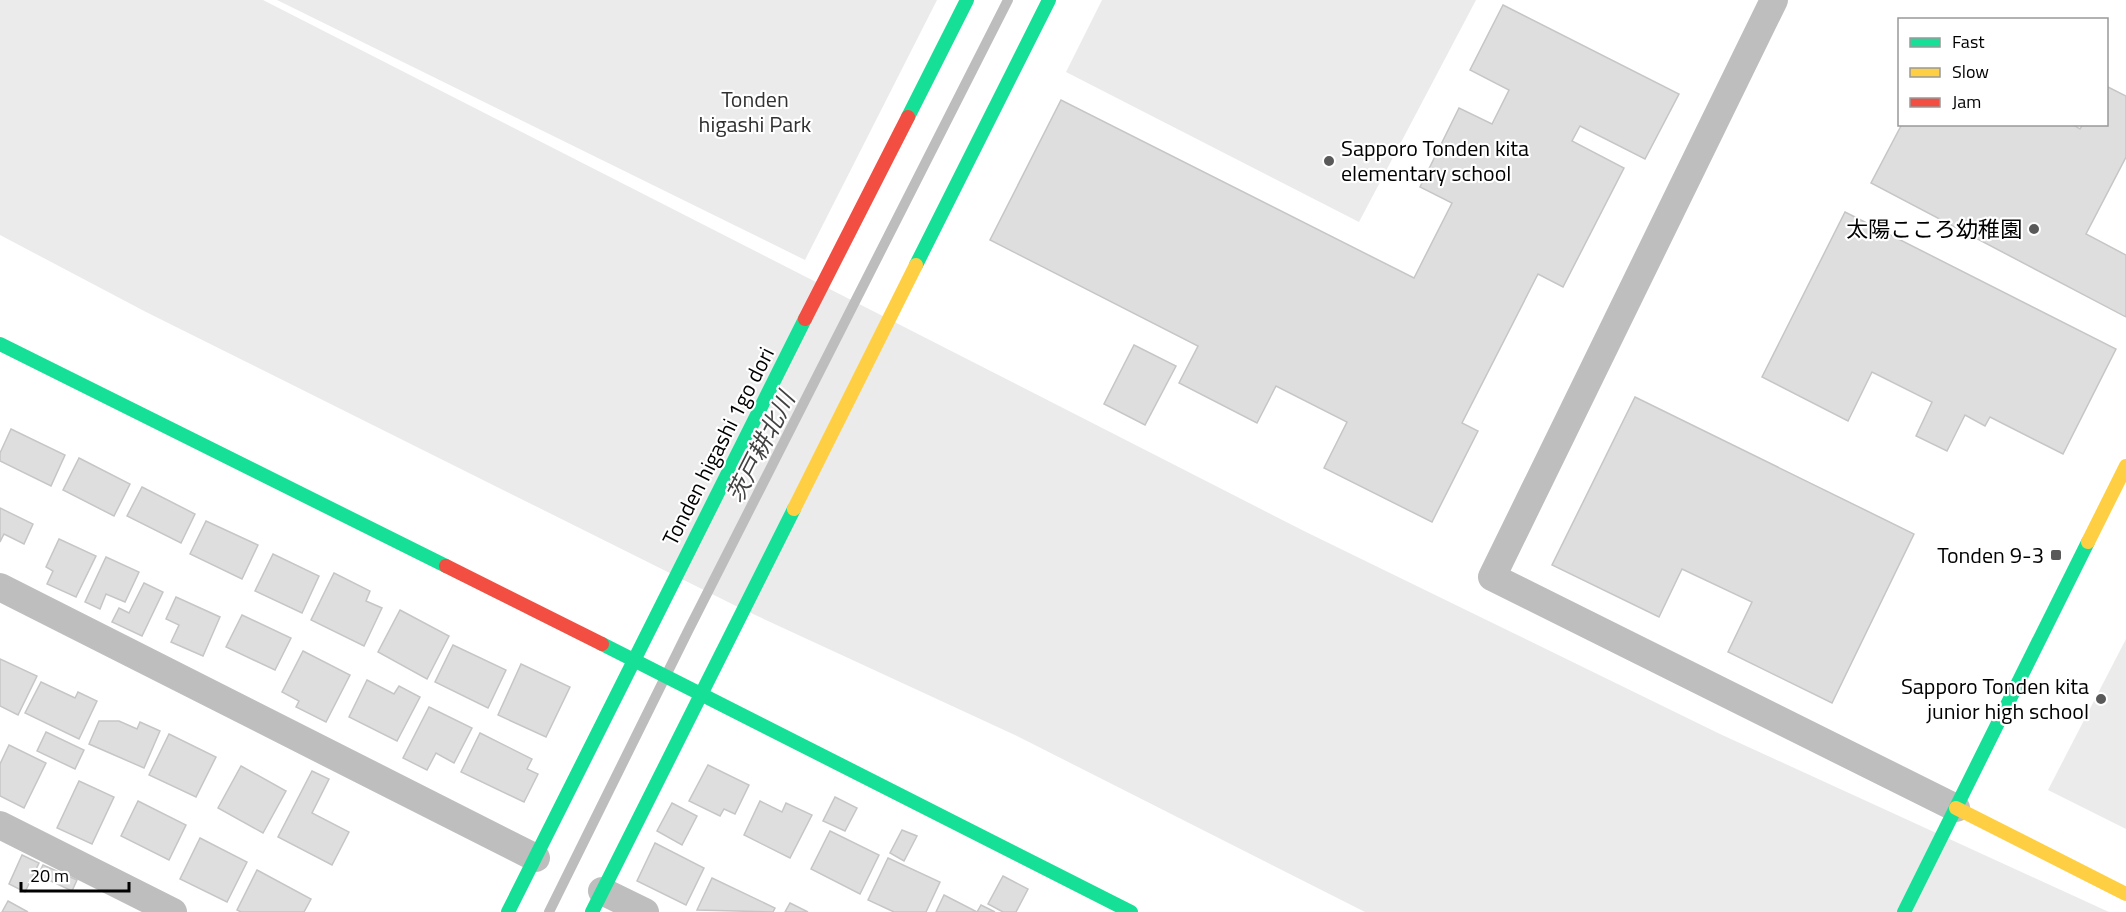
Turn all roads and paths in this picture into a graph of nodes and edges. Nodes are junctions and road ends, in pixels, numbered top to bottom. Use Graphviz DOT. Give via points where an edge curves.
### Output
graph roads {
  1 [pos="967,0"];
  2 [pos="1049,0"];
  3 [pos="1774,0"];
  4 [pos="0,344"];
  5 [pos="2126,466"];
  6 [pos="0,587"];
  7 [pos="633,659"];
  8 [pos="700,695"];
  9 [pos="1956,808"];
  10 [pos="0,825"];
  11 [pos="536,858"];
  12 [pos="2126,894"];
  13 [pos="597,901"];
  14 [pos="173,912"];
  15 [pos="508,912"];
  16 [pos="645,912"];
  17 [pos="1131,912"];
  18 [pos="1904,912"];
  1 -- 7 [label="street, Tonden higashi 1go dori"];
  2 -- 8 [label="street"];
  3 -- 9 [label="street" via="1492,577"];
  4 -- 7 [label="street"];
  5 -- 9 [label="street"];
  6 -- 11 [label="street"];
  7 -- 8 [label="street"];
  7 -- 11 [label="street, Tonden higashi 1go dori"];
  8 -- 13 [label="street"];
  8 -- 17 [label="street"];
  9 -- 12 [label="street"];
  9 -- 18 [label="street"];
  10 -- 14 [label="street"];
  11 -- 15 [label="street, Tonden higashi 1go dori"];
  13 -- 16 [label="street"];
}
